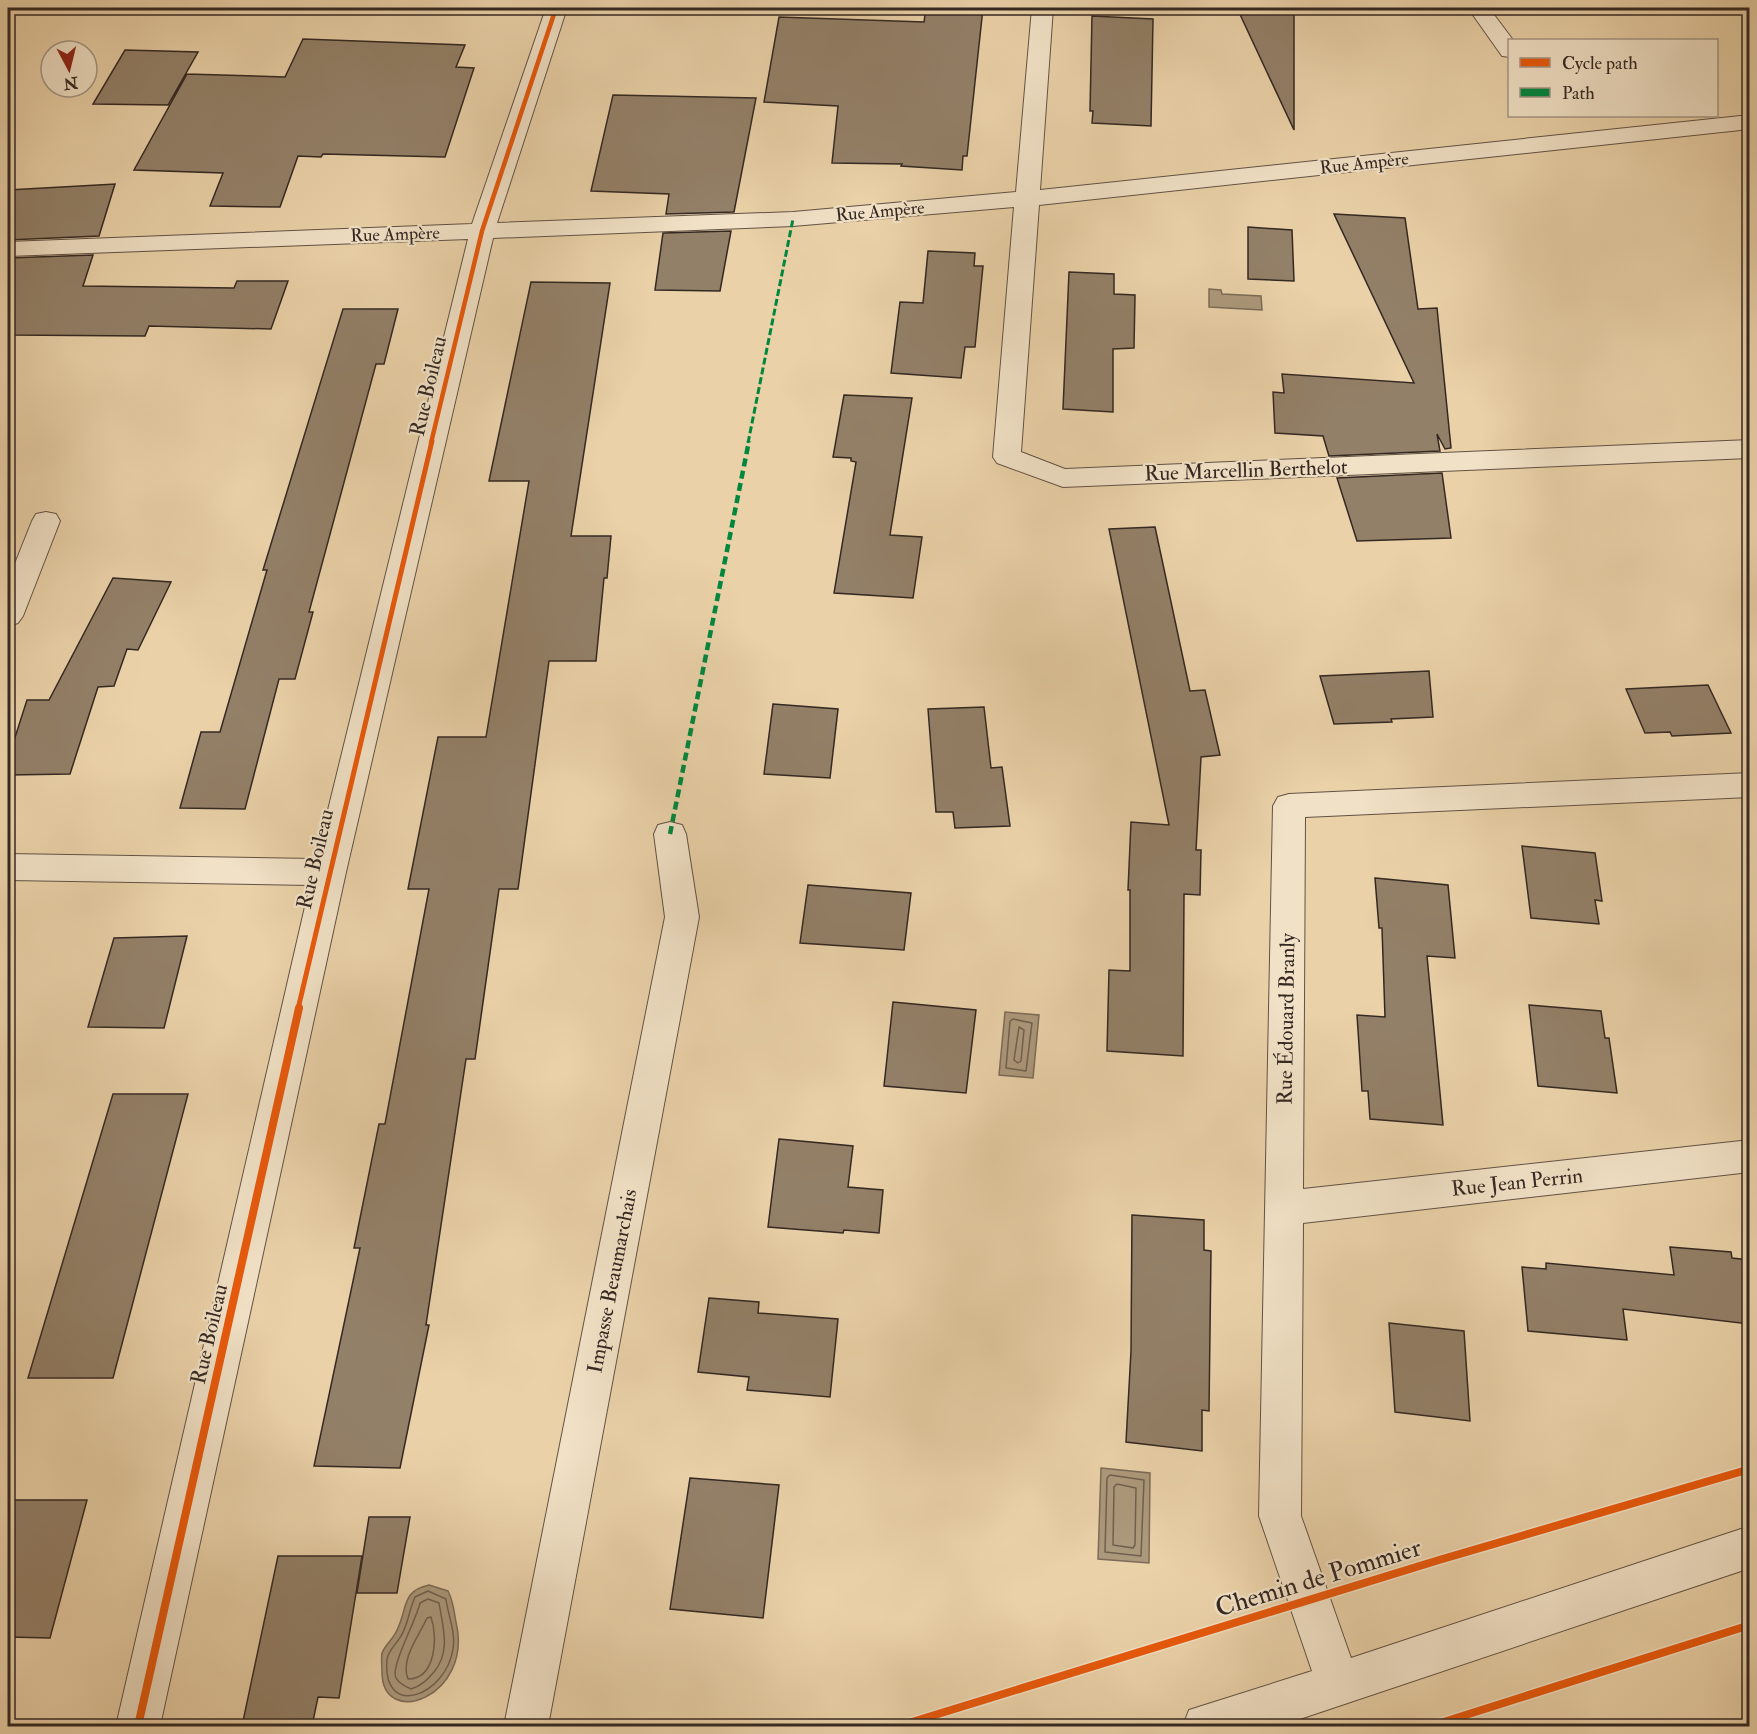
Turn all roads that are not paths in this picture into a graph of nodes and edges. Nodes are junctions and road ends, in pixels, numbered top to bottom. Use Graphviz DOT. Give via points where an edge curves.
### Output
graph roads {
  1 [pos="556,8"];
  2 [pos="1042,8"];
  3 [pos="1478,8"];
  4 [pos="1508,50"];
  5 [pos="1749,122"];
  6 [pos="1029,198"];
  7 [pos="482,231"];
  8 [pos="8,249"];
  9 [pos="1749,449"];
  10 [pos="46,521"];
  11 [pos="8,616"];
  12 [pos="1749,785"];
  13 [pos="670,834"];
  14 [pos="8,867"];
  15 [pos="329,872"];
  16 [pos="1749,1156"];
  17 [pos="1284,1208"];
  18 [pos="1749,1547"];
  19 [pos="1338,1684"];
  20 [pos="1248,1721"];
  21 [pos="138,1726"];
  22 [pos="526,1726"];
  23 [pos="1205,1726"];
  1 -- 7 [label="street, Rue Boileau"];
  2 -- 6 [label="street"];
  3 -- 4 [label="street"];
  5 -- 6 [label="street, Rue Ampère" via="1577,131"];
  6 -- 7 [label="street, Rue Ampère" via="792,219"];
  6 -- 9 [label="street, Rue Marcellin Berthelot" via="1007,457 1063,478"];
  7 -- 8 [label="street, Rue Ampère"];
  7 -- 15 [label="street, Rue Boileau"];
  10 -- 11 [label="street"];
  12 -- 17 [label="street, Rue Édouard Branly" via="1289,806"];
  13 -- 22 [label="street, Impasse Beaumarchais" via="682,916"];
  14 -- 15 [label="street"];
  15 -- 21 [label="street, Rue Boileau"];
  16 -- 17 [label="street, Rue Jean Perrin"];
  17 -- 19 [label="street, Rue Édouard Branly" via="1280,1516"];
  18 -- 19 [label="street"];
  19 -- 20 [label="street"];
  20 -- 23 [label="street"];
}
